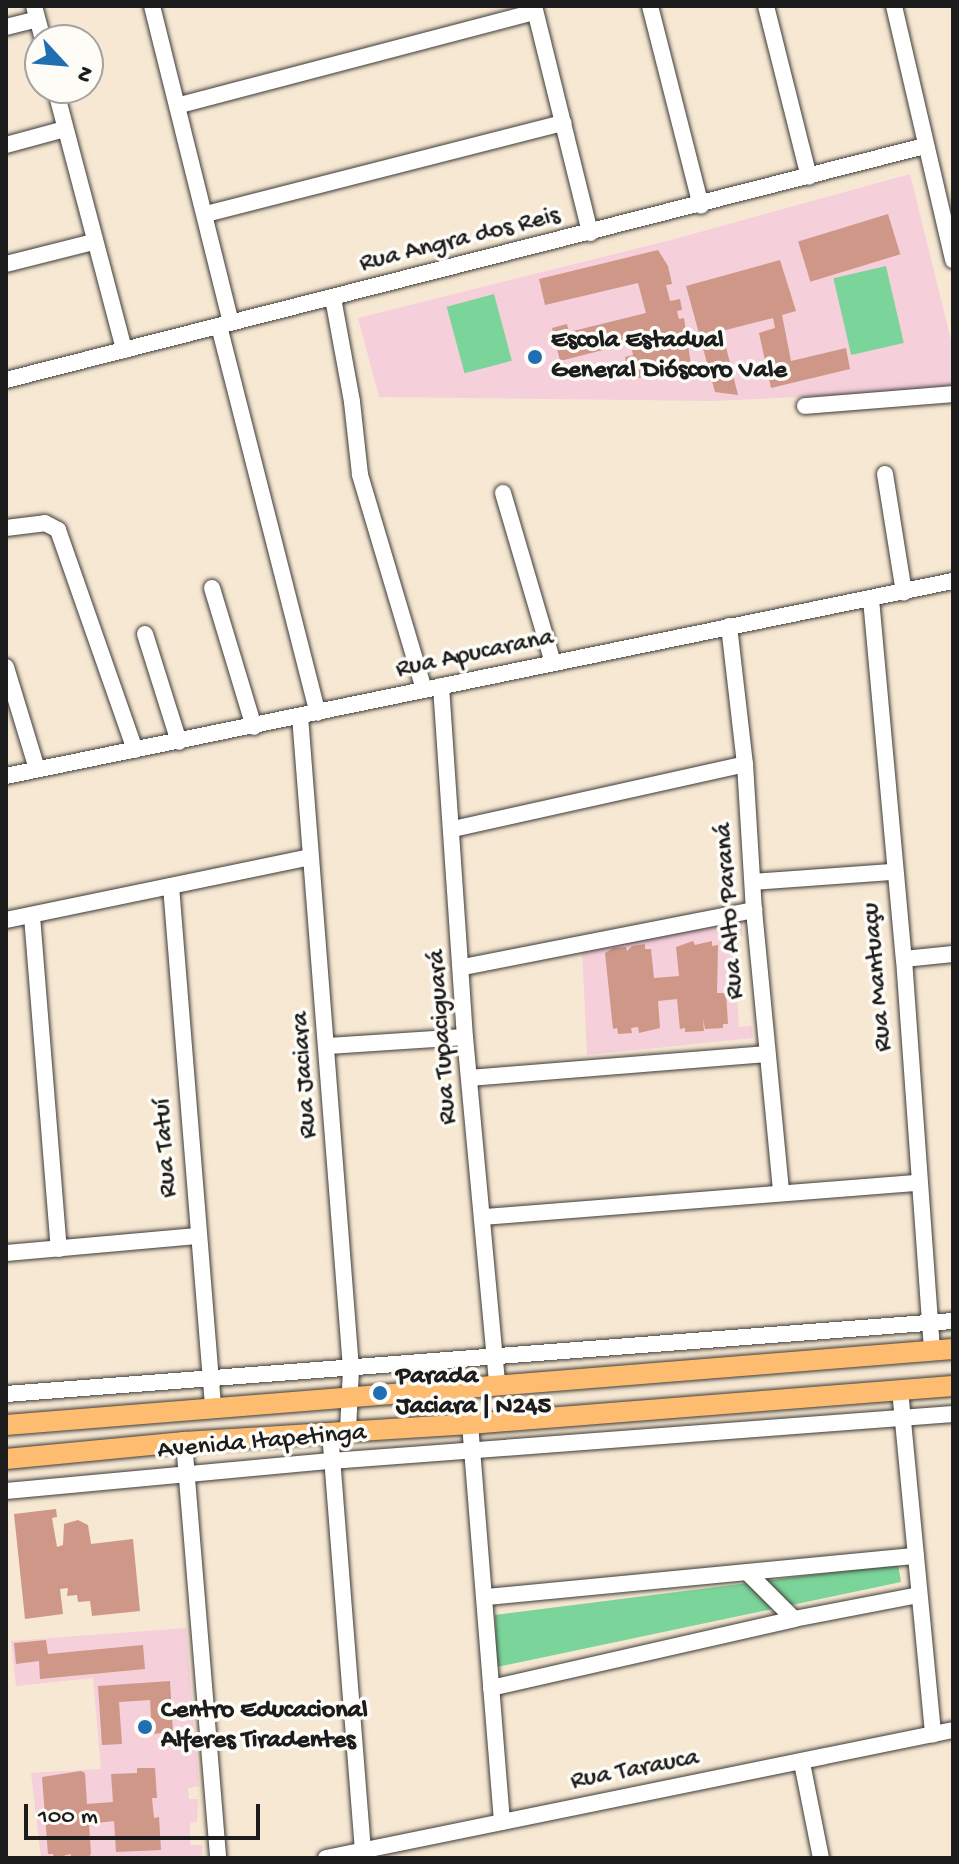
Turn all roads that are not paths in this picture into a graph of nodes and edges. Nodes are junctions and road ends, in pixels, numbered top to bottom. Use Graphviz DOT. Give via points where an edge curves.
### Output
graph roads {
  1 [pos="152,6"];
  2 [pos="650,6"];
  3 [pos="766,6"];
  4 [pos="894,6"];
  5 [pos="535,9"];
  6 [pos="36,12"];
  7 [pos="6,27"];
  8 [pos="59,104"];
  9 [pos="180,105"];
  10 [pos="564,123"];
  11 [pos="65,129"];
  12 [pos="6,145"];
  13 [pos="925,146"];
  14 [pos="809,177"];
  15 [pos="701,206"];
  16 [pos="206,214"];
  17 [pos="590,233"];
  18 [pos="93,242"];
  19 [pos="953,260"];
  20 [pos="6,264"];
  21 [pos="333,298"];
  22 [pos="225,324"];
  23 [pos="124,350"];
  24 [pos="6,380"];
  25 [pos="953,394"];
  26 [pos="805,406"];
  27 [pos="885,474"];
  28 [pos="503,493"];
  29 [pos="6,528"];
  30 [pos="953,581"];
  31 [pos="212,588"];
  32 [pos="904,592"];
  33 [pos="871,599"];
  34 [pos="729,626"];
  35 [pos="145,634"];
  36 [pos="553,663"];
  37 [pos="6,667"];
  38 [pos="441,686"];
  39 [pos="424,690"];
  40 [pos="318,713"];
  41 [pos="300,716"];
  42 [pos="254,727"];
  43 [pos="179,742"];
  44 [pos="135,750"];
  45 [pos="745,764"];
  46 [pos="37,769"];
  47 [pos="6,776"];
  48 [pos="453,829"];
  49 [pos="311,857"];
  50 [pos="894,872"];
  51 [pos="753,882"];
  52 [pos="171,886"];
  53 [pos="754,910"];
  54 [pos="32,916"];
  55 [pos="6,920"];
  56 [pos="953,954"];
  57 [pos="904,959"];
  58 [pos="463,967"];
  59 [pos="465,1037"];
  60 [pos="328,1046"];
  61 [pos="767,1054"];
  62 [pos="469,1078"];
  63 [pos="917,1183"];
  64 [pos="781,1192"];
  65 [pos="484,1217"];
  66 [pos="197,1236"];
  67 [pos="59,1249"];
  68 [pos="6,1253"];
  69 [pos="953,1321"];
  70 [pos="930,1323"];
  71 [pos="953,1349"];
  72 [pos="932,1351"];
  73 [pos="495,1354"];
  74 [pos="781,1362"];
  75 [pos="351,1369"];
  76 [pos="210,1376"];
  77 [pos="497,1384"];
  78 [pos="953,1386"];
  79 [pos="900,1390"];
  80 [pos="6,1394"];
  81 [pos="351,1395"];
  82 [pos="785,1399"];
  83 [pos="213,1406"];
  84 [pos="953,1414"];
  85 [pos="904,1417"];
  86 [pos="470,1424"];
  87 [pos="6,1425"];
  88 [pos="339,1431"];
  89 [pos="184,1442"];
  90 [pos="471,1451"];
  91 [pos="6,1459"];
  92 [pos="331,1461"];
  93 [pos="189,1476"];
  94 [pos="6,1491"];
  95 [pos="916,1556"];
  96 [pos="747,1572"];
  97 [pos="919,1595"];
  98 [pos="487,1597"];
  99 [pos="794,1619"];
  100 [pos="491,1688"];
  101 [pos="953,1730"];
  102 [pos="933,1734"];
  103 [pos="802,1763"];
  104 [pos="502,1822"];
  105 [pos="368,1852"];
  106 [pos="218,1858"];
  107 [pos="326,1858"];
  108 [pos="821,1858"];
  1 -- 9 [label="street"];
  2 -- 15 [label="street"];
  3 -- 14 [label="street"];
  4 -- 13 [label="street"];
  5 -- 9 [label="street"];
  5 -- 10 [label="street"];
  6 -- 7 [label="street"];
  8 -- 11 [label="street"];
  9 -- 16 [label="street"];
  10 -- 16 [label="street"];
  10 -- 17 [label="street"];
  11 -- 12 [label="street"];
  11 -- 18 [label="street"];
  13 -- 14 [label="street, Rua Angra dos Reis"];
  13 -- 19 [label="street"];
  14 -- 15 [label="street, Rua Angra dos Reis"];
  15 -- 17 [label="street, Rua Angra dos Reis"];
  16 -- 22 [label="street"];
  17 -- 21 [label="street, Rua Angra dos Reis"];
  18 -- 20 [label="street"];
  18 -- 23 [label="street"];
  21 -- 22 [label="street, Rua Angra dos Reis"];
  21 -- 39 [label="street" via="360,475"];
  22 -- 23 [label="street, Rua Angra dos Reis"];
  22 -- 40 [label="street"];
  23 -- 24 [label="street, Rua Angra dos Reis"];
  25 -- 26 [label="street"];
  27 -- 32 [label="street"];
  28 -- 36 [label="street"];
  29 -- 44 [label="street" via="45,523 58,530"];
  30 -- 32 [label="street, Rua Apucarana"];
  31 -- 42 [label="street"];
  32 -- 33 [label="street, Rua Apucarana"];
  33 -- 34 [label="street, Rua Apucarana"];
  33 -- 50 [label="street, Rua Mantuaçu"];
  34 -- 36 [label="street, Rua Apucarana"];
  34 -- 45 [label="street, Rua Alto Paraná"];
  35 -- 43 [label="street"];
  36 -- 38 [label="street, Rua Apucarana"];
  37 -- 46 [label="street"];
  38 -- 39 [label="street, Rua Apucarana"];
  38 -- 48 [label="street, Rua Tupaciguará"];
  39 -- 40 [label="street, Rua Apucarana"];
  40 -- 41 [label="street, Rua Apucarana"];
  41 -- 42 [label="street, Rua Apucarana"];
  41 -- 49 [label="street, Rua Jaciara"];
  42 -- 43 [label="street, Rua Apucarana"];
  43 -- 44 [label="street, Rua Apucarana"];
  44 -- 46 [label="street, Rua Apucarana"];
  45 -- 48 [label="street"];
  45 -- 51 [label="street, Rua Alto Paraná"];
  46 -- 47 [label="street, Rua Apucarana"];
  48 -- 58 [label="street, Rua Tupaciguará"];
  49 -- 52 [label="street"];
  49 -- 60 [label="street, Rua Jaciara"];
  50 -- 51 [label="street"];
  50 -- 57 [label="street, Rua Mantuaçu"];
  51 -- 53 [label="street, Rua Alto Paraná"];
  52 -- 54 [label="street"];
  52 -- 66 [label="street, Rua Tatuí"];
  53 -- 58 [label="street"];
  53 -- 61 [label="street, Rua Alto Paraná"];
  54 -- 55 [label="street"];
  54 -- 67 [label="street"];
  56 -- 57 [label="street"];
  57 -- 63 [label="street, Rua Mantuaçu"];
  58 -- 59 [label="street, Rua Tupaciguará"];
  59 -- 60 [label="street"];
  59 -- 62 [label="street, Rua Tupaciguará"];
  60 -- 75 [label="street, Rua Jaciara"];
  61 -- 62 [label="street"];
  61 -- 64 [label="street, Rua Alto Paraná"];
  62 -- 65 [label="street, Rua Tupaciguará"];
  63 -- 64 [label="street"];
  63 -- 70 [label="street, Rua Mantuaçu"];
  64 -- 65 [label="street"];
  65 -- 73 [label="street, Rua Tupaciguará"];
  66 -- 67 [label="street"];
  66 -- 76 [label="street, Rua Tatuí"];
  67 -- 68 [label="street"];
  69 -- 70 [label="street"];
  70 -- 72 [label="street, Rua Mantuaçu"];
  70 -- 73 [label="street"];
  71 -- 72 [label="main road, Avenida Itapetinga"];
  72 -- 74 [label="main road, Avenida Itapetinga"];
  73 -- 75 [label="street"];
  73 -- 77 [label="street, Rua Tupaciguará"];
  74 -- 77 [label="main road, Avenida Itapetinga"];
  74 -- 82 [label="main road"];
  75 -- 76 [label="street"];
  75 -- 81 [label="street, Rua Jaciara"];
  76 -- 80 [label="street"];
  76 -- 83 [label="street, Rua Tatuí"];
  77 -- 81 [label="main road, Avenida Itapetinga"];
  78 -- 79 [label="main road, Avenida Itapetinga"];
  79 -- 82 [label="main road, Avenida Itapetinga"];
  79 -- 85 [label="street"];
  81 -- 83 [label="main road, Avenida Itapetinga"];
  81 -- 88 [label="street, Rua Jaciara"];
  82 -- 86 [label="main road, Avenida Itapetinga"];
  83 -- 87 [label="main road, Avenida Itapetinga"];
  84 -- 85 [label="street, Avenida Itapetinga"];
  85 -- 90 [label="street, Avenida Itapetinga"];
  85 -- 95 [label="street"];
  86 -- 88 [label="main road, Avenida Itapetinga"];
  86 -- 90 [label="street"];
  88 -- 89 [label="main road, Avenida Itapetinga"];
  88 -- 92 [label="street, Rua Jaciara"];
  89 -- 91 [label="main road, Avenida Itapetinga"];
  89 -- 93 [label="street"];
  90 -- 92 [label="street, Avenida Itapetinga"];
  90 -- 98 [label="street"];
  92 -- 93 [label="street, Avenida Itapetinga"];
  92 -- 105 [label="street, Rua Jaciara"];
  93 -- 94 [label="street, Avenida Itapetinga"];
  93 -- 106 [label="street"];
  95 -- 96 [label="street"];
  95 -- 97 [label="street"];
  96 -- 98 [label="street"];
  96 -- 99 [label="street"];
  97 -- 99 [label="street"];
  97 -- 102 [label="street"];
  98 -- 100 [label="street"];
  99 -- 100 [label="street"];
  100 -- 104 [label="street"];
  101 -- 102 [label="street, Rua Tarauca"];
  102 -- 103 [label="street, Rua Tarauca"];
  103 -- 104 [label="street, Rua Tarauca"];
  103 -- 108 [label="street"];
  104 -- 105 [label="street, Rua Tarauca"];
  105 -- 107 [label="street, Rua Tarauca"];
}
